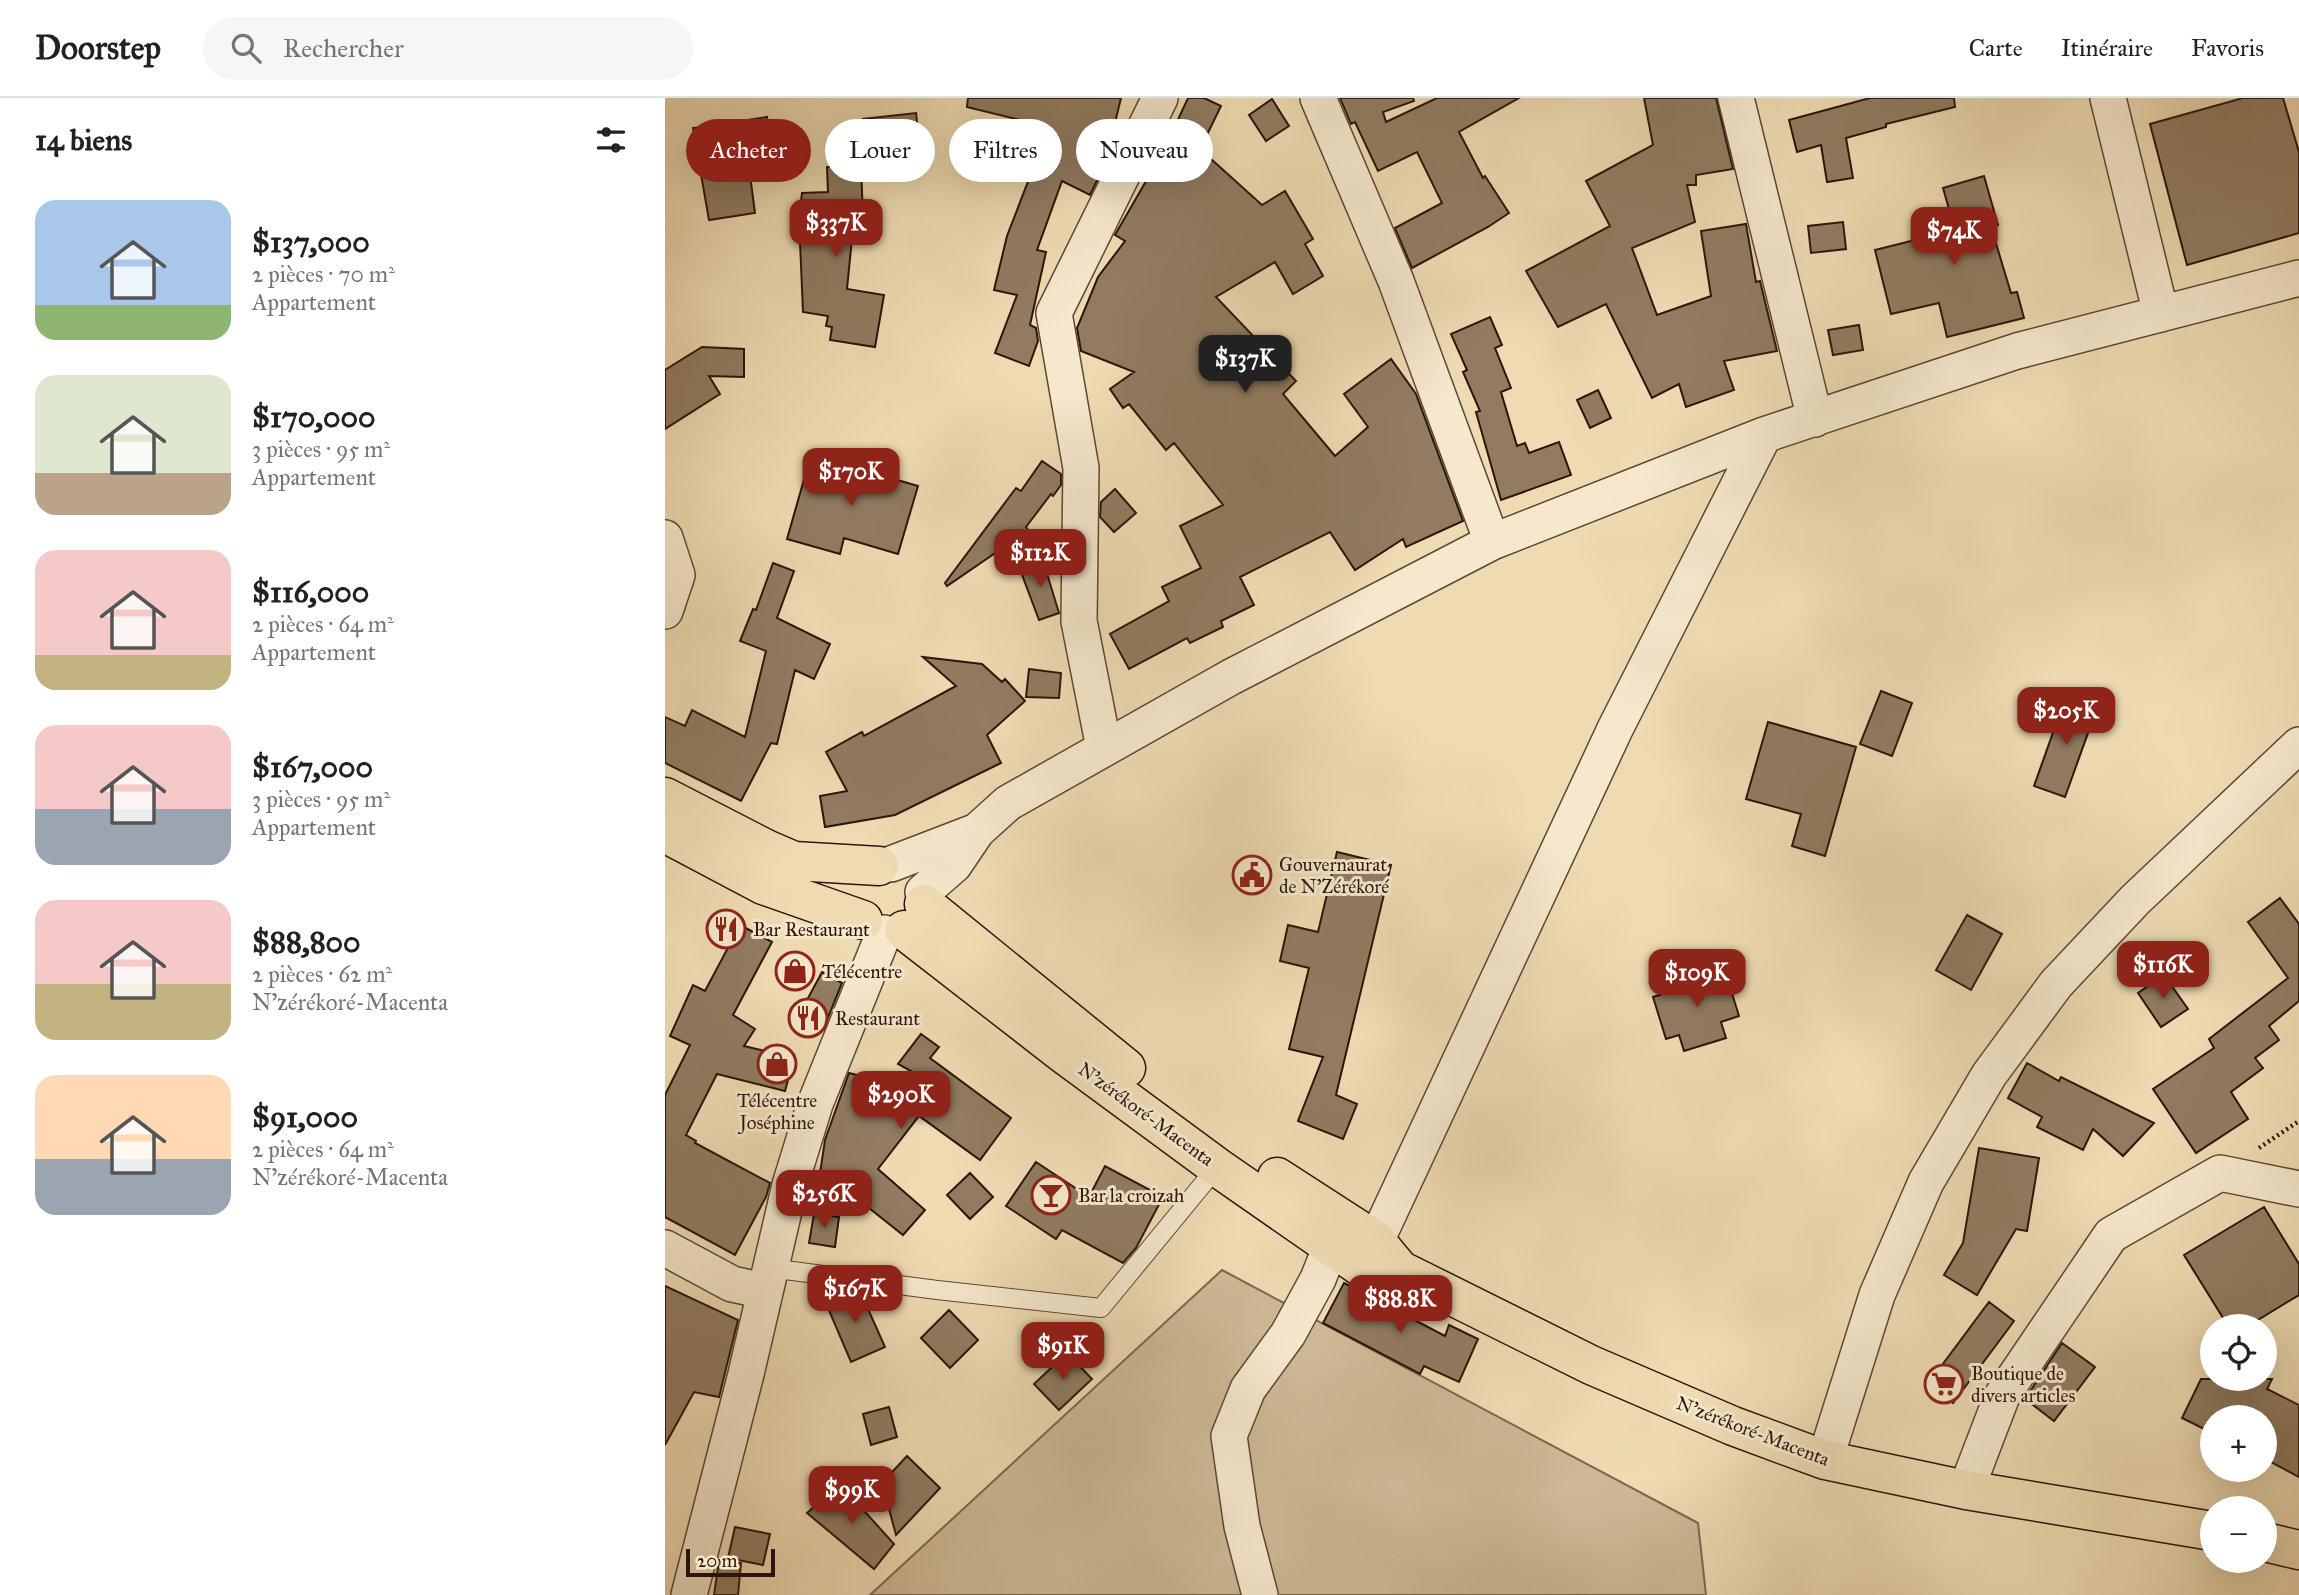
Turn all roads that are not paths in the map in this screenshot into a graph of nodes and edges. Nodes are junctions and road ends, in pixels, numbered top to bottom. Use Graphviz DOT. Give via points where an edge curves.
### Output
graph roads {
  1 [pos="1160,98"];
  2 [pos="1318,98"];
  3 [pos="1737,98"];
  4 [pos="2108,98"];
  5 [pos="2299,278"];
  6 [pos="2161,314"];
  7 [pos="1815,419"];
  8 [pos="1764,435"];
  9 [pos="665,538"];
  10 [pos="1492,541"];
  11 [pos="665,611"];
  12 [pos="2299,745"];
  13 [pos="1104,748"];
  14 [pos="665,797"];
  15 [pos="977,831"];
  16 [pos="665,833"];
  17 [pos="885,865"];
  18 [pos="899,916"];
  19 [pos="1217,1167"];
  20 [pos="2299,1189"];
  21 [pos="665,1248"];
  22 [pos="1356,1251"];
  23 [pos="767,1280"];
  24 [pos="1825,1460"];
  25 [pos="1966,1490"];
  26 [pos="2200,1529"];
  27 [pos="2277,1545"];
  28 [pos="2299,1550"];
  29 [pos="689,1595"];
  30 [pos="1259,1595"];
  1 -- 13 [label="street" via="1054,313 1080,468 1079,621"];
  2 -- 10 [label="street" via="1396,281"];
  3 -- 7 [label="street"];
  4 -- 6 [label="street"];
  5 -- 6 [label="street"];
  6 -- 7 [label="street" via="2017,351"];
  7 -- 8 [label="street"];
  8 -- 10 [label="street"];
  8 -- 22 [label="street"];
  9 -- 11 [label="street" via="677,575"];
  10 -- 13 [label="street"];
  12 -- 24 [label="street" via="2126,909 2056,984 1989,1075 1926,1182 1877,1295"];
  13 -- 15 [label="street" via="1008,803"];
  14 -- 17 [label="highway" via="794,861"];
  15 -- 17 [label="street"];
  15 -- 18 [label="street" via="954,865"];
  16 -- 18 [label="highway" via="763,885"];
  17 -- 18 [label="highway" via="902,867 920,881"];
  17 -- 18 [label="highway" via="868,872 859,883 856,908"];
  18 -- 19 [label="highway, N'zérékoré-Macenta" via="1065,1055"];
  18 -- 22 [label="highway, N'zérékoré-Macenta" via="1284,1182"];
  18 -- 23 [label="street" via="815,1104"];
  19 -- 22 [label="highway, N'zérékoré-Macenta"];
  19 -- 23 [label="lane" via="1101,1308 937,1290"];
  20 -- 25 [label="street" via="2220,1173 2111,1235 2002,1396"];
  21 -- 23 [label="street" via="732,1284"];
  22 -- 24 [label="highway, N'zérékoré-Macenta" via="1591,1365"];
  22 -- 30 [label="street" via="1318,1279 1288,1334 1248,1389 1229,1436 1242,1526"];
  23 -- 29 [label="street"];
  24 -- 25 [label="highway, N'zérékoré-Macenta"];
  25 -- 26 [label="highway, N'zérékoré-Macenta"];
  27 -- 28 [label="highway"];
}
